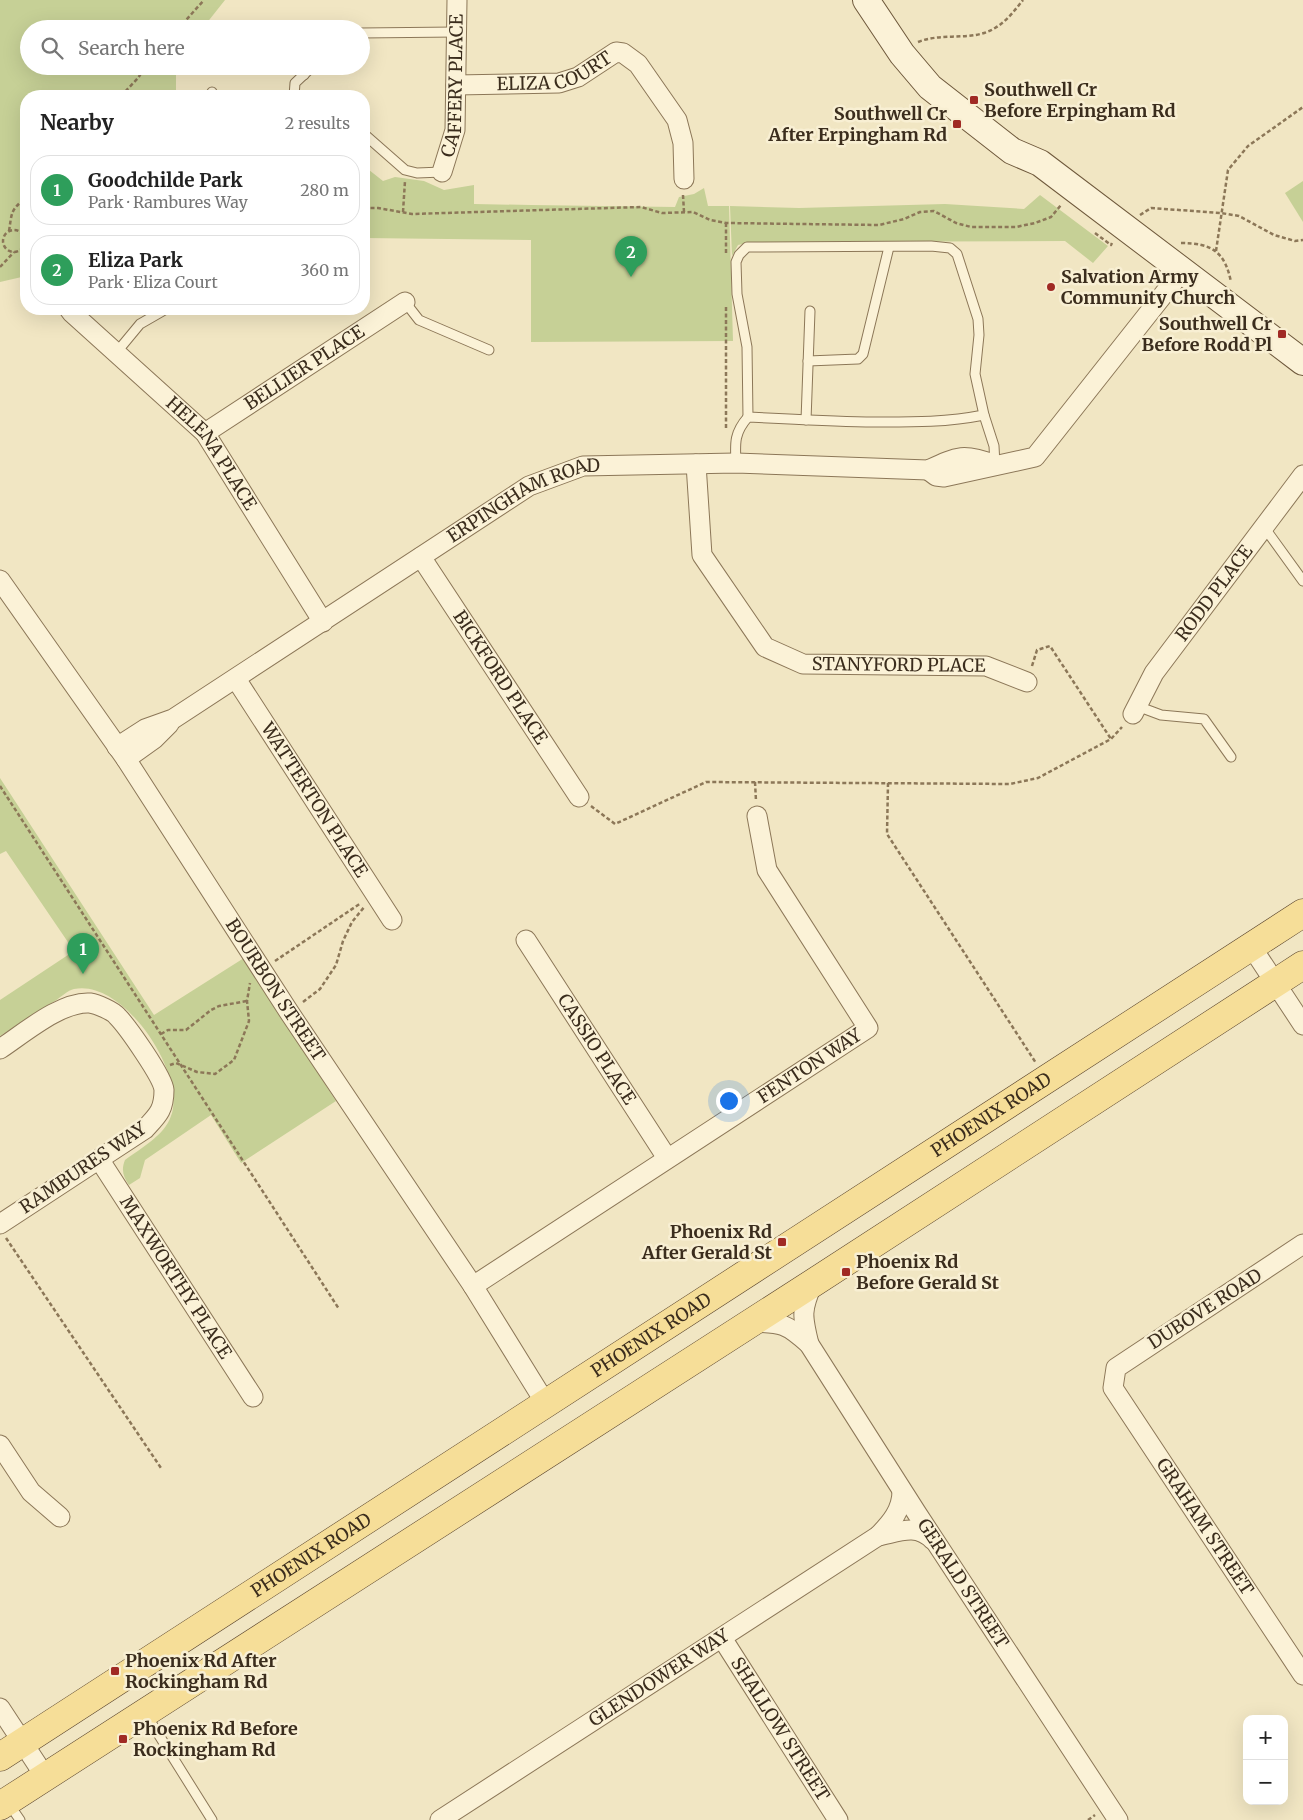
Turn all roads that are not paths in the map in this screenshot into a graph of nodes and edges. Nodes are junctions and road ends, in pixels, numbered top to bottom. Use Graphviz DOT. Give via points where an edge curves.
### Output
graph roads {
  1 [pos="456,0"];
  2 [pos="866,0"];
  3 [pos="456,32"];
  4 [pos="370,33"];
  5 [pos="303,75"];
  6 [pos="456,85"];
  7 [pos="294,90"];
  8 [pos="370,139"];
  9 [pos="1012,151"];
  10 [pos="442,172"];
  11 [pos="684,179"];
  12 [pos="1117,236"];
  13 [pos="889,246"];
  14 [pos="1177,277"];
  15 [pos="405,302"];
  16 [pos="810,311"];
  17 [pos="74,315"];
  18 [pos="156,315"];
  19 [pos="490,350"];
  20 [pos="116,353"];
  21 [pos="808,361"];
  22 [pos="1303,362"];
  23 [pos="1303,379"];
  24 [pos="984,415"];
  25 [pos="748,417"];
  26 [pos="806,420"];
  27 [pos="205,433"];
  28 [pos="731,463"];
  29 [pos="696,464"];
  30 [pos="995,465"];
  31 [pos="1303,475"];
  32 [pos="1264,526"];
  33 [pos="421,557"];
  34 [pos="0,580"];
  35 [pos="1303,581"];
  36 [pos="322,622"];
  37 [pos="236,679"];
  38 [pos="1027,682"];
  39 [pos="1135,710"];
  40 [pos="122,753"];
  41 [pos="1231,757"];
  42 [pos="579,797"];
  43 [pos="757,816"];
  44 [pos="1303,913"];
  45 [pos="392,920"];
  46 [pos="526,940"];
  47 [pos="1251,946"];
  48 [pos="1303,965"];
  49 [pos="1276,982"];
  50 [pos="1303,1025"];
  51 [pos="0,1049"];
  52 [pos="667,1158"];
  53 [pos="99,1159"];
  54 [pos="3,1230"];
  55 [pos="1302,1247"];
  56 [pos="813,1283"];
  57 [pos="473,1286"];
  58 [pos="751,1322"];
  59 [pos="809,1344"];
  60 [pos="1114,1378"];
  61 [pos="253,1397"];
  62 [pos="546,1404"];
  63 [pos="0,1445"];
  64 [pos="902,1491"];
  65 [pos="60,1518"];
  66 [pos="878,1536"];
  67 [pos="935,1541"];
  68 [pos="267,1585"];
  69 [pos="291,1620"];
  70 [pos="722,1638"];
  71 [pos="1303,1675"];
  72 [pos="0,1708"];
  73 [pos="145,1714"];
  74 [pos="22,1742"];
  75 [pos="0,1757"];
  76 [pos="46,1778"];
  77 [pos="9,1809"];
  78 [pos="212,1820"];
  79 [pos="440,1820"];
  80 [pos="838,1820"];
  81 [pos="1118,1820"];
  1 -- 3 [label="street, CAFFERY PLACE"];
  2 -- 9 [label="street" via="902,54 930,87"];
  3 -- 4 [label="lane"];
  3 -- 6 [label="street, CAFFERY PLACE"];
  5 -- 7 [label="lane" via="295,83"];
  6 -- 10 [label="street, CAFFERY PLACE" via="455,130"];
  6 -- 11 [label="street, ELIZA COURT" via="559,83 578,77 616,52 623,53 638,64 677,120 683,143"];
  8 -- 10 [label="lane" via="405,170"];
  9 -- 12 [label="street" via="1030,174"];
  9 -- 12 [label="street" via="1040,162"];
  12 -- 14 [label="street"];
  13 -- 21 [label="lane" via="864,354 858,359"];
  13 -- 24 [label="lane" via="950,248 956,254 978,319 975,374"];
  13 -- 25 [label="lane" via="747,248 739,255 736,262 737,294 746,346"];
  14 -- 22 [label="street"];
  14 -- 23 [label="street"];
  14 -- 30 [label="street, ERPINGHAM ROAD" via="1035,457"];
  15 -- 19 [label="lane" via="419,320"];
  15 -- 27 [label="street, BELLIER PLACE"];
  16 -- 21 [label="lane"];
  17 -- 20 [label="street, HELENA PLACE"];
  18 -- 20 [label="lane" via="140,324"];
  20 -- 27 [label="street, HELENA PLACE"];
  21 -- 26 [label="lane"];
  24 -- 26 [label="lane" via="928,423"];
  24 -- 30 [label="lane" via="994,446"];
  25 -- 26 [label="lane"];
  25 -- 28 [label="lane" via="735,440"];
  27 -- 36 [label="street, HELENA PLACE"];
  28 -- 29 [label="street, ERPINGHAM ROAD"];
  28 -- 30 [label="street, ERPINGHAM ROAD" via="928,470 952,458 975,458"];
  29 -- 33 [label="street, ERPINGHAM ROAD" via="583,466 529,486"];
  29 -- 38 [label="street, STANYFORD PLACE" via="702,555 765,647 803,664 986,666"];
  31 -- 32 [label="street, RODD PLACE"];
  32 -- 35 [label="lane"];
  32 -- 39 [label="street, RODD PLACE" via="1154,673"];
  33 -- 36 [label="street, ERPINGHAM ROAD"];
  33 -- 42 [label="street, BICKFORD PLACE"];
  34 -- 40 [label="street, BOURBON STREET"];
  36 -- 37 [label="street, ERPINGHAM ROAD"];
  37 -- 40 [label="street, ERPINGHAM ROAD" via="173,719 154,739"];
  37 -- 45 [label="street, WATTERTON PLACE"];
  39 -- 41 [label="lane" via="1204,719"];
  40 -- 57 [label="street, BOURBON STREET" via="289,1012"];
  43 -- 52 [label="street, FENTON WAY" via="767,870 868,1028"];
  44 -- 47 [label="main road, PHOENIX ROAD"];
  46 -- 52 [label="street, CASSIO PLACE"];
  47 -- 49 [label="street"];
  47 -- 62 [label="main road, PHOENIX ROAD"];
  48 -- 49 [label="main road"];
  49 -- 50 [label="street"];
  49 -- 56 [label="main road"];
  51 -- 53 [label="street, RAMBURES WAY" via="73,1004 92,1003 116,1014 148,1056 164,1088 160,1112 145,1129"];
  52 -- 57 [label="street, FENTON WAY"];
  53 -- 54 [label="street, RAMBURES WAY"];
  53 -- 61 [label="street, MAXWORTHY PLACE"];
  55 -- 60 [label="street, DUBOVE ROAD" via="1116,1368"];
  56 -- 58 [label="main road"];
  56 -- 59 [label="street, GERALD STREET" via="803,1309"];
  57 -- 62 [label="street, BOURBON STREET"];
  58 -- 59 [label="street, GERALD STREET" via="780,1323"];
  58 -- 69 [label="main road"];
  59 -- 64 [label="street, GERALD STREET"];
  60 -- 71 [label="street, GRAHAM STREET" via="1113,1388"];
  62 -- 68 [label="main road, PHOENIX ROAD"];
  63 -- 65 [label="street" via="31,1492"];
  64 -- 66 [label="street, GLENDOWER WAY" via="899,1508"];
  64 -- 67 [label="street, GERALD STREET"];
  66 -- 67 [label="street, GLENDOWER WAY" via="920,1530"];
  66 -- 70 [label="street, GLENDOWER WAY"];
  67 -- 81 [label="street, GERALD STREET"];
  68 -- 69 [label="main road"];
  68 -- 74 [label="main road, PHOENIX ROAD"];
  69 -- 73 [label="main road"];
  70 -- 79 [label="street, GLENDOWER WAY"];
  70 -- 80 [label="street, SHALLOW STREET"];
  72 -- 74 [label="street"];
  73 -- 76 [label="main road"];
  73 -- 78 [label="lane"];
  74 -- 75 [label="main road, PHOENIX ROAD"];
  74 -- 76 [label="street"];
  76 -- 77 [label="main road"];
}
